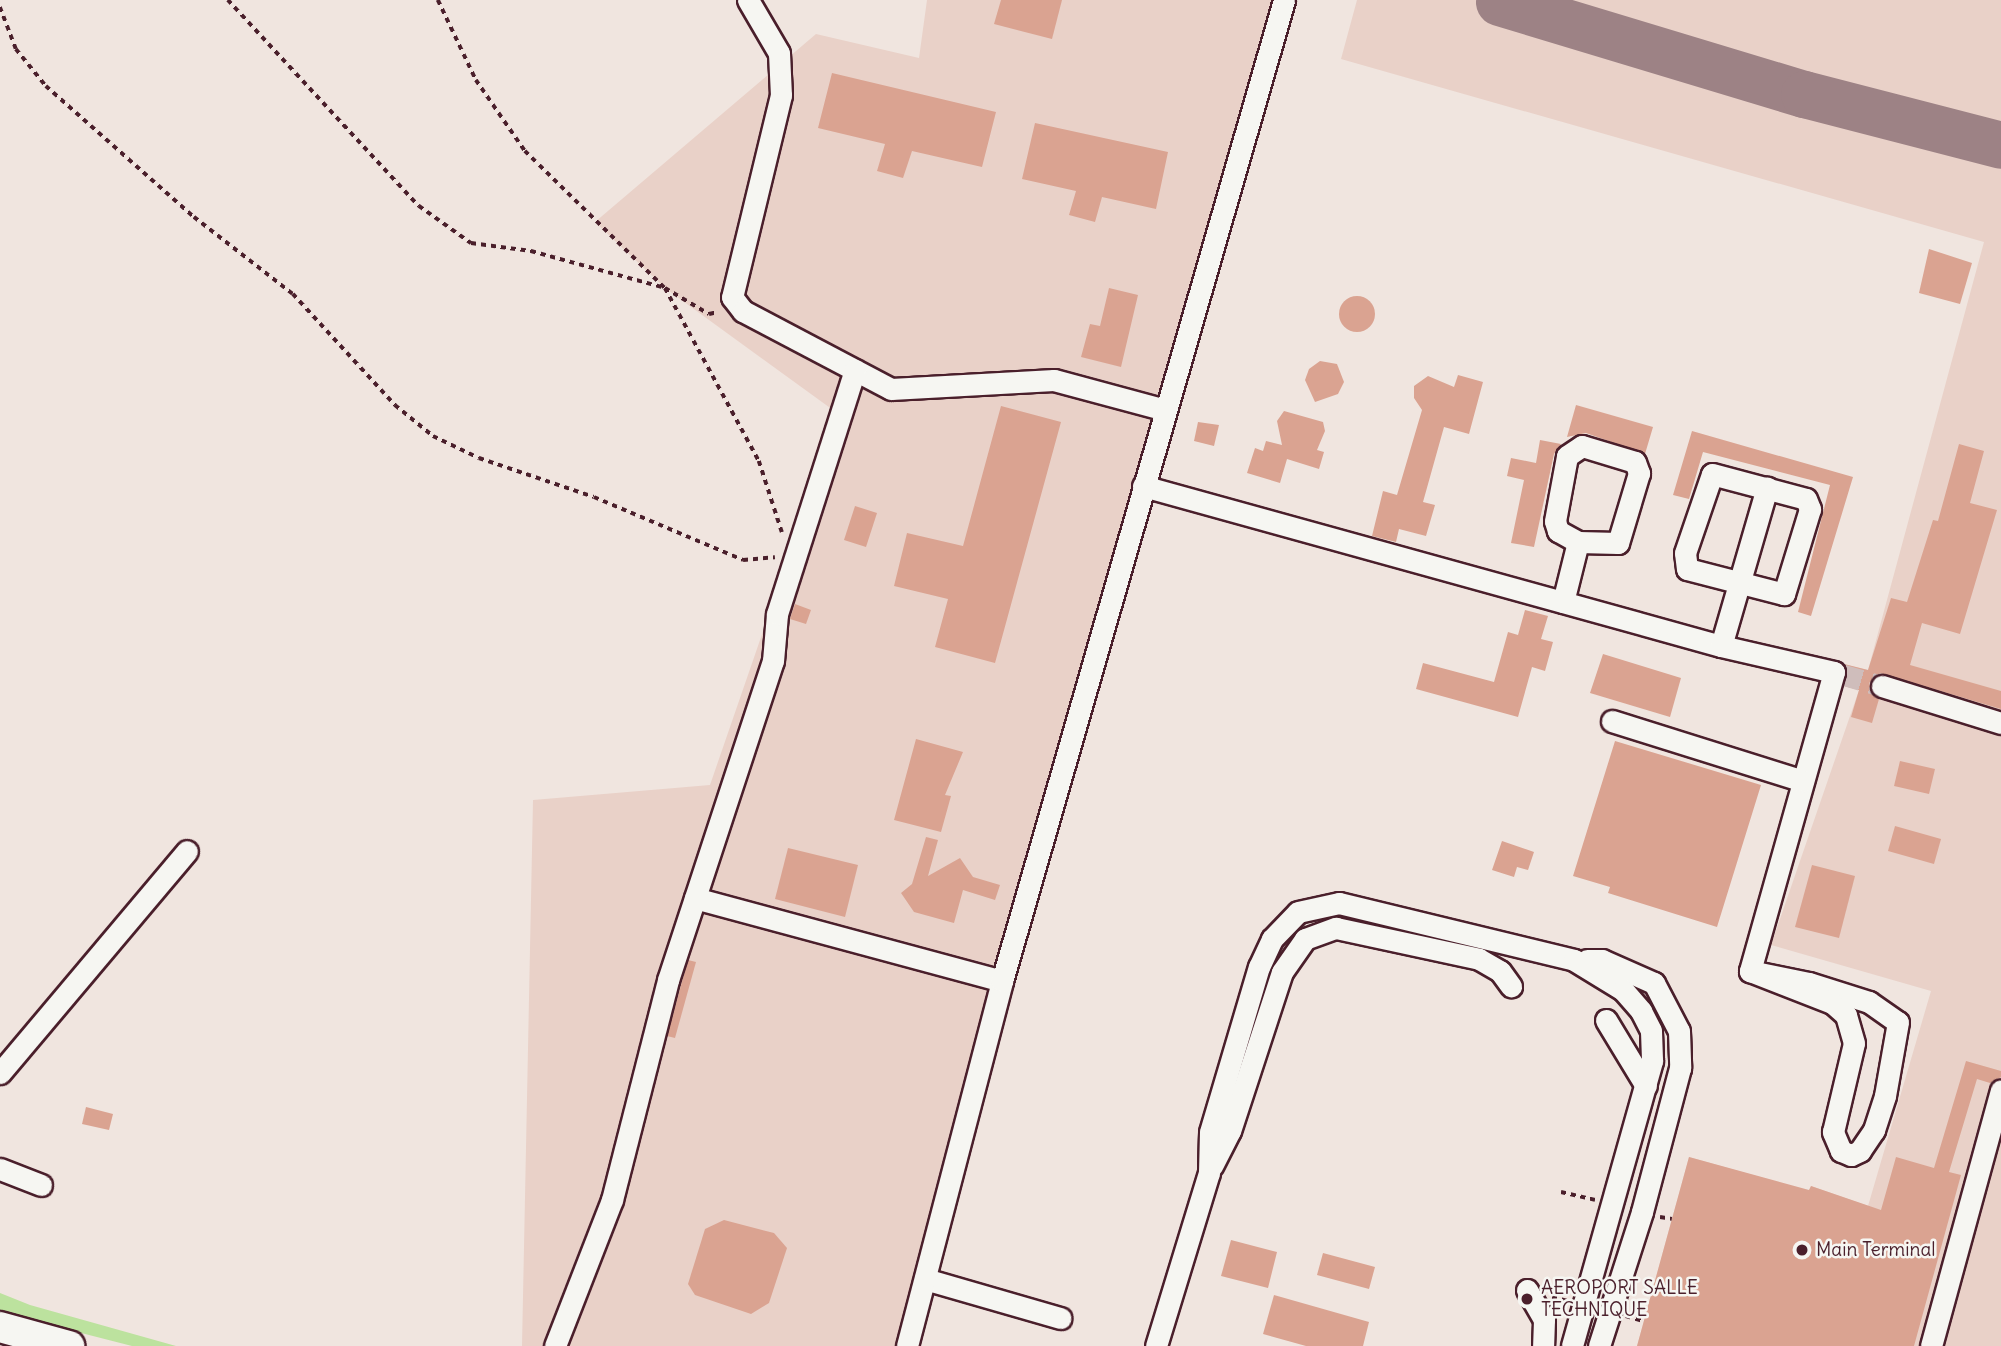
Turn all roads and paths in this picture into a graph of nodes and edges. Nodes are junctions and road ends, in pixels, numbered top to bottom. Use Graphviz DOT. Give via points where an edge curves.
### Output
graph roads {
  1 [pos="228,0"];
  2 [pos="438,0"];
  3 [pos="748,0"];
  4 [pos="1284,0"];
  5 [pos="0,7"];
  6 [pos="665,288"];
  7 [pos="739,305"];
  8 [pos="855,370"];
  9 [pos="1165,410"];
  10 [pos="1143,486"];
  11 [pos="1768,488"];
  12 [pos="1578,542"];
  13 [pos="786,544"];
  14 [pos="778,557"];
  15 [pos="1740,586"];
  16 [pos="1563,602"];
  17 [pos="1721,646"];
  18 [pos="1882,686"];
  19 [pos="1612,721"];
  20 [pos="2001,723"];
  21 [pos="1803,781"];
  22 [pos="187,851"];
  23 [pos="695,898"];
  24 [pos="1574,960"];
  25 [pos="1750,971"];
  26 [pos="1002,982"];
  27 [pos="1518,985"];
  28 [pos="1606,1020"];
  29 [pos="0,1073"];
  30 [pos="1646,1086"];
  31 [pos="2001,1090"];
  32 [pos="0,1169"];
  33 [pos="1209,1173"];
  34 [pos="41,1185"];
  35 [pos="925,1279"];
  36 [pos="1060,1318"];
  37 [pos="0,1327"];
  38 [pos="69,1346"];
  39 [pos="555,1346"];
  40 [pos="907,1346"];
  41 [pos="1156,1346"];
  42 [pos="1534,1346"];
  43 [pos="1543,1346"];
  44 [pos="1572,1346"];
  45 [pos="1599,1346"];
  46 [pos="1931,1346"];
  1 -- 6 [label="path" via="419,206 471,243 531,251"];
  2 -- 6 [label="path" via="476,80 525,151"];
  3 -- 7 [label="street" via="779,53 781,95 732,297"];
  4 -- 9 [label="street"];
  5 -- 14 [label="path" via="16,49 46,86 194,217 293,294 395,405 433,436 743,560"];
  6 -- 7 [label="path" via="709,314"];
  6 -- 13 [label="path" via="758,461"];
  7 -- 8 [label="street"];
  8 -- 9 [label="street" via="891,388 1054,380"];
  8 -- 23 [label="street" via="777,614 773,661"];
  9 -- 10 [label="street"];
  10 -- 16 [label="street"];
  10 -- 26 [label="street"];
  11 -- 15 [label="street"];
  11 -- 15 [label="street" via="1797,494 1806,499 1810,509 1791,583 1784,594 1776,595"];
  11 -- 15 [label="street" via="1712,474 1685,553 1692,573"];
  12 -- 12 [label="street" via="1558,531 1555,521 1567,456 1582,446 1634,462 1639,473 1618,543"];
  12 -- 16 [label="street"];
  15 -- 17 [label="street"];
  16 -- 17 [label="street"];
  17 -- 21 [label="street" via="1837,673"];
  18 -- 20 [label="street"];
  19 -- 21 [label="street"];
  21 -- 25 [label="street"];
  22 -- 29 [label="street"];
  23 -- 26 [label="street"];
  23 -- 39 [label="street" via="668,980 612,1200"];
  24 -- 30 [label="street" via="1615,984 1642,1010 1651,1031 1652,1060"];
  24 -- 33 [label="street" via="1339,903 1298,912 1272,939 1259,967 1210,1132"];
  24 -- 45 [label="street" via="1602,960 1654,984 1668,1002 1679,1031 1676,1081 1642,1212"];
  25 -- 25 [label="street" via="1869,1002 1898,1022 1885,1096 1874,1130 1860,1151 1851,1155 1841,1151 1833,1132 1854,1043 1846,1016 1832,1003"];
  26 -- 35 [label="street"];
  27 -- 33 [label="street" via="1479,959 1336,928 1305,939 1292,954 1230,1131"];
  28 -- 30 [label="street"];
  30 -- 44 [label="street"];
  31 -- 46 [label="street"];
  32 -- 34 [label="street"];
  33 -- 41 [label="street"];
  35 -- 36 [label="street"];
  35 -- 40 [label="street"];
  37 -- 38 [label="highway"];
  42 -- 43 [label="street" via="1536,1320 1526,1292 1544,1320"];
}
